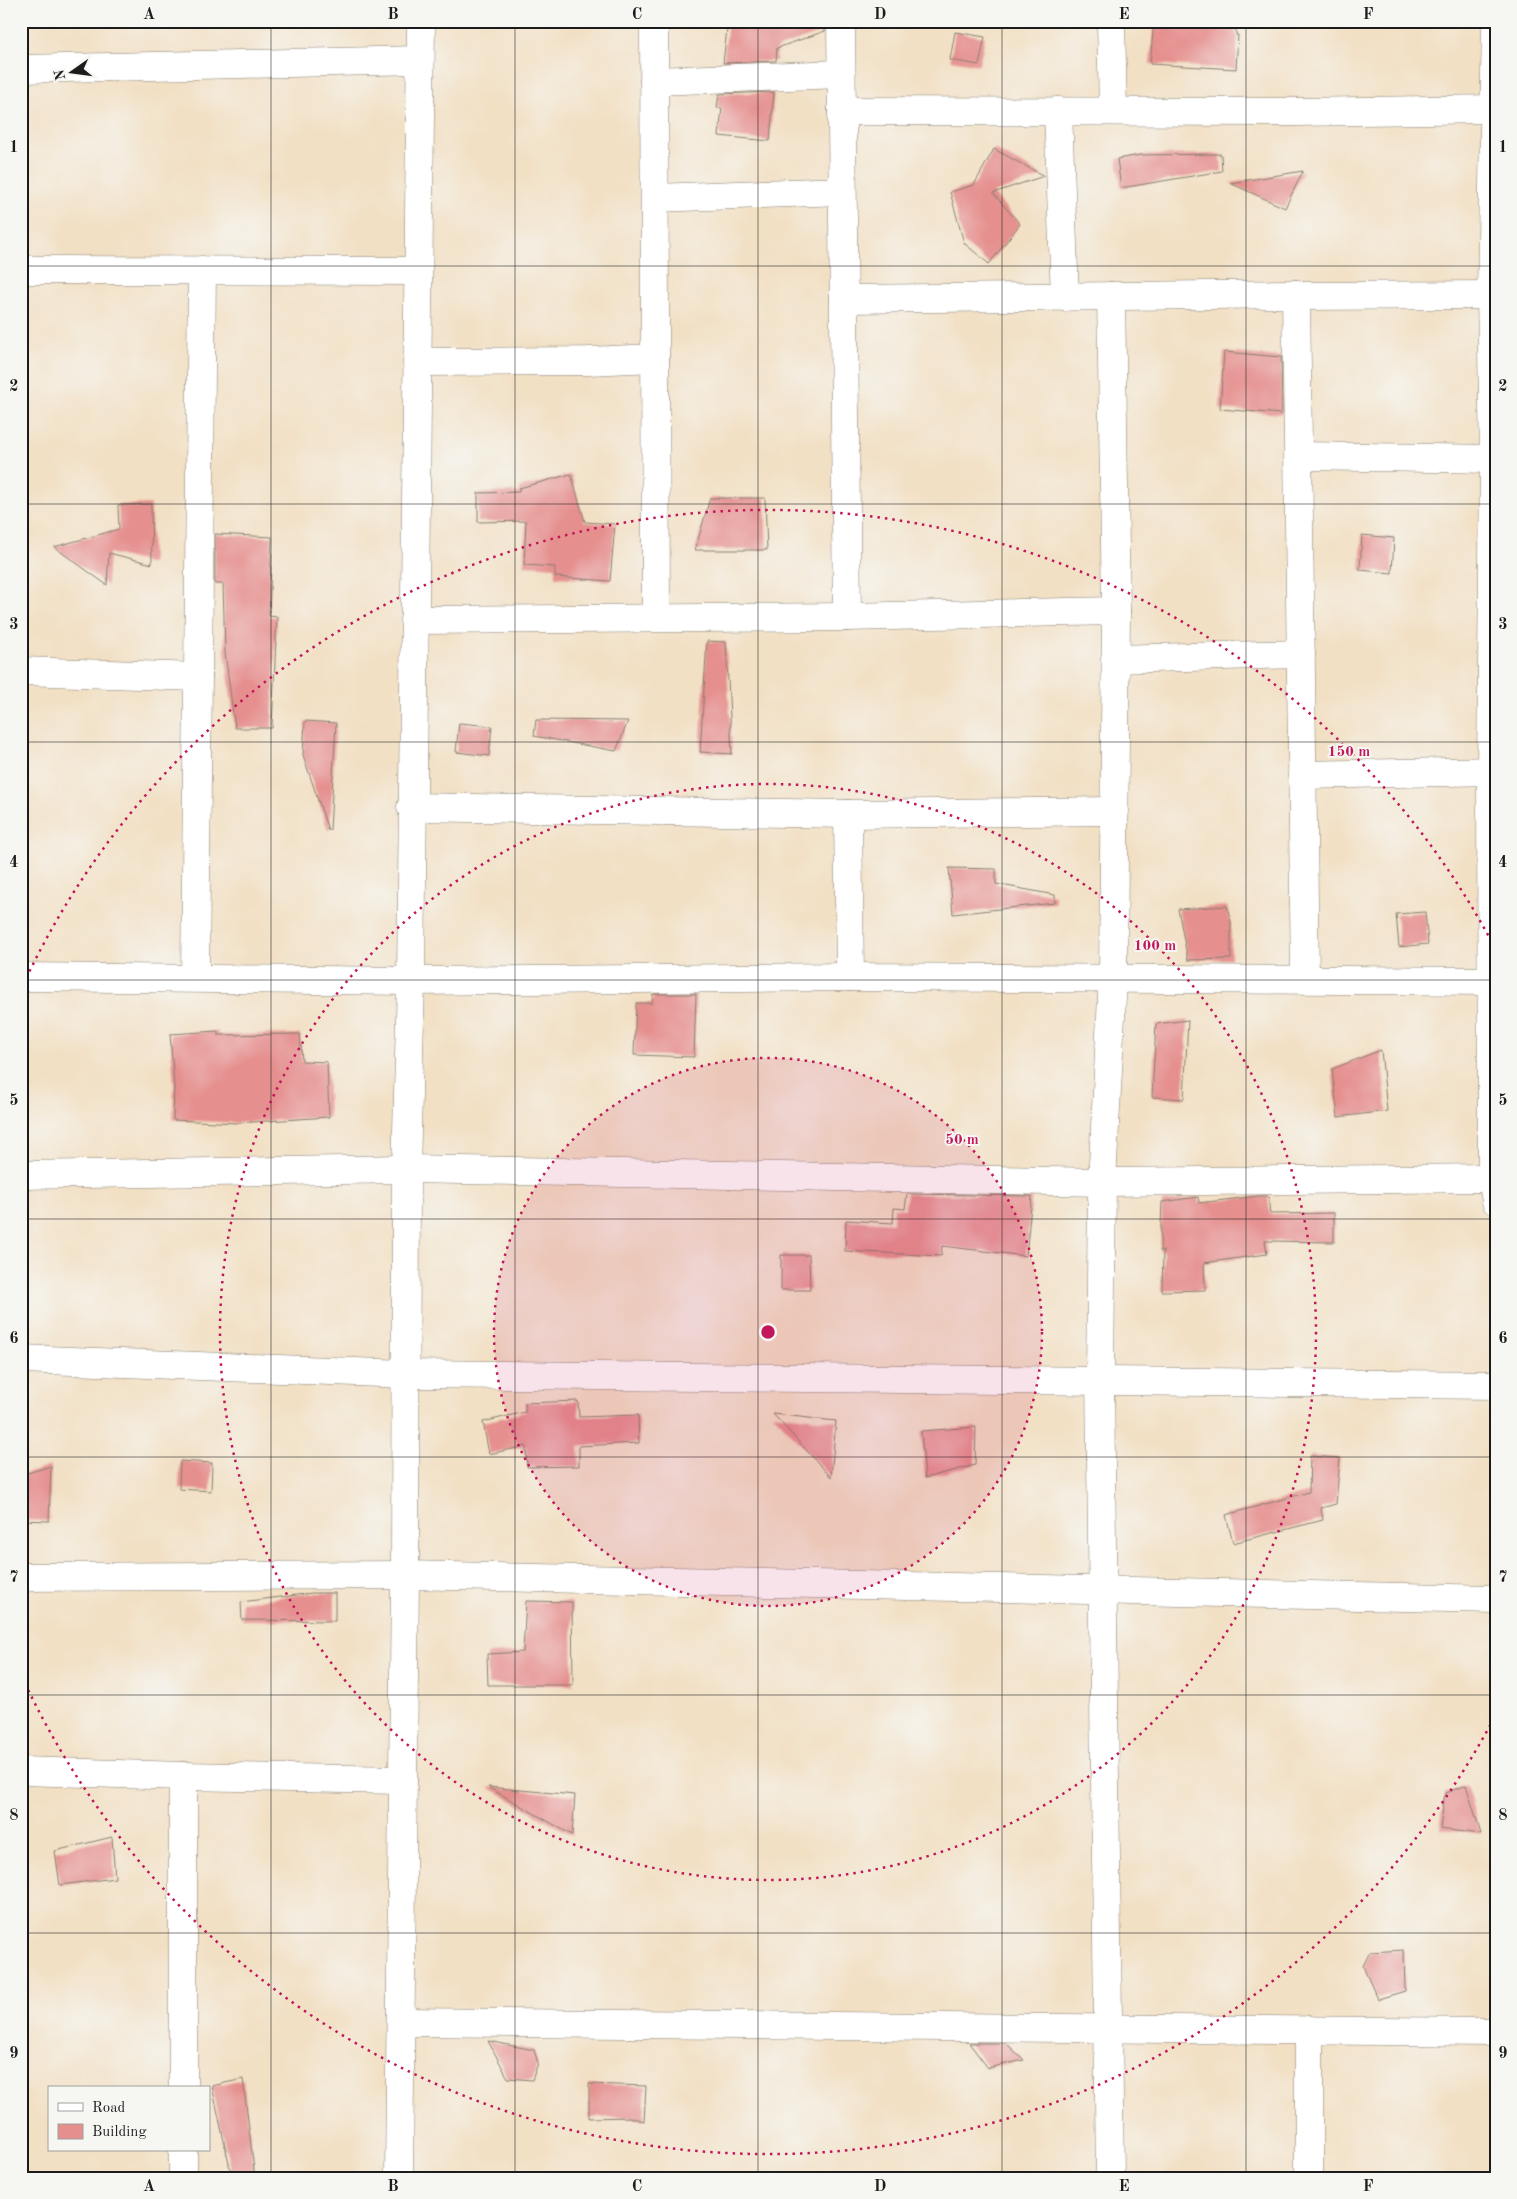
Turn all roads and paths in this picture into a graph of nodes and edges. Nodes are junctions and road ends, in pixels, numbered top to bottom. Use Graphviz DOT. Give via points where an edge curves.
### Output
graph roads {
  1 [pos="421,21"];
  2 [pos="654,21"];
  3 [pos="841,21"];
  4 [pos="1111,21"];
  5 [pos="1496,21"];
  6 [pos="420,60"];
  7 [pos="21,70"];
  8 [pos="841,74"];
  9 [pos="654,81"];
  10 [pos="1495,109"];
  11 [pos="842,111"];
  12 [pos="1058,111"];
  13 [pos="1112,111"];
  14 [pos="842,191"];
  15 [pos="654,198"];
  16 [pos="21,270"];
  17 [pos="202,270"];
  18 [pos="418,272"];
  19 [pos="1296,294"];
  20 [pos="1493,295"];
  21 [pos="1111,296"];
  22 [pos="1065,297"];
  23 [pos="844,299"];
  24 [pos="655,358"];
  25 [pos="417,362"];
  26 [pos="1300,456"];
  27 [pos="1495,459"];
  28 [pos="1116,611"];
  29 [pos="847,617"];
  30 [pos="656,618"];
  31 [pos="414,620"];
  32 [pos="1300,654"];
  33 [pos="1115,659"];
  34 [pos="21,671"];
  35 [pos="198,678"];
  36 [pos="1494,771"];
  37 [pos="1302,775"];
  38 [pos="411,807"];
  39 [pos="1115,811"];
  40 [pos="848,814"];
  41 [pos="850,977"];
  42 [pos="21,978"];
  43 [pos="195,978"];
  44 [pos="1113,979"];
  45 [pos="1305,979"];
  46 [pos="411,981"];
  47 [pos="1494,981"];
  48 [pos="406,1168"];
  49 [pos="21,1175"];
  50 [pos="1102,1182"];
  51 [pos="1494,1190"];
  52 [pos="21,1359"];
  53 [pos="406,1374"];
  54 [pos="1100,1379"];
  55 [pos="1496,1385"];
  56 [pos="405,1575"];
  57 [pos="21,1577"];
  58 [pos="1103,1590"];
  59 [pos="1496,1599"];
  60 [pos="21,1771"];
  61 [pos="183,1776"];
  62 [pos="403,1780"];
  63 [pos="400,2022"];
  64 [pos="1109,2030"];
  65 [pos="1309,2030"];
  66 [pos="1496,2032"];
  67 [pos="183,2086"];
  68 [pos="183,2152"];
  69 [pos="183,2178"];
  70 [pos="399,2178"];
  71 [pos="1110,2178"];
  72 [pos="1309,2178"];
  1 -- 6 [label="street"];
  2 -- 9 [label="street"];
  3 -- 8 [label="street"];
  4 -- 13 [label="street"];
  5 -- 10 [label="street"];
  6 -- 7 [label="street"];
  6 -- 18 [label="street"];
  8 -- 9 [label="street"];
  8 -- 11 [label="street"];
  9 -- 15 [label="street"];
  10 -- 13 [label="street"];
  10 -- 20 [label="street"];
  11 -- 12 [label="street"];
  11 -- 14 [label="street"];
  12 -- 13 [label="street"];
  12 -- 22 [label="street"];
  14 -- 15 [label="street"];
  14 -- 23 [label="street"];
  15 -- 24 [label="street"];
  16 -- 17 [label="street"];
  17 -- 18 [label="street"];
  17 -- 35 [label="street"];
  18 -- 25 [label="street"];
  19 -- 20 [label="street"];
  19 -- 21 [label="street"];
  19 -- 26 [label="street"];
  20 -- 27 [label="street"];
  21 -- 22 [label="street"];
  21 -- 28 [label="street"];
  22 -- 23 [label="street"];
  23 -- 29 [label="street"];
  24 -- 25 [label="street"];
  24 -- 30 [label="street"];
  25 -- 31 [label="street"];
  26 -- 27 [label="street"];
  26 -- 32 [label="street"];
  27 -- 36 [label="street"];
  28 -- 29 [label="street"];
  28 -- 33 [label="street"];
  29 -- 30 [label="street"];
  30 -- 31 [label="street"];
  31 -- 38 [label="street"];
  32 -- 33 [label="street"];
  32 -- 37 [label="street"];
  33 -- 39 [label="street"];
  34 -- 35 [label="street"];
  35 -- 43 [label="street"];
  36 -- 37 [label="street"];
  36 -- 47 [label="street"];
  37 -- 45 [label="street"];
  38 -- 40 [label="street"];
  38 -- 46 [label="street"];
  39 -- 40 [label="street"];
  39 -- 44 [label="street"];
  40 -- 41 [label="street"];
  41 -- 44 [label="street"];
  41 -- 46 [label="street"];
  42 -- 43 [label="street"];
  43 -- 46 [label="street"];
  44 -- 45 [label="street"];
  44 -- 50 [label="street"];
  45 -- 47 [label="street"];
  46 -- 48 [label="street"];
  47 -- 51 [label="street"];
  48 -- 49 [label="street"];
  48 -- 50 [label="street"];
  48 -- 53 [label="street"];
  50 -- 51 [label="street"];
  50 -- 54 [label="street"];
  52 -- 53 [label="street"];
  53 -- 54 [label="street"];
  53 -- 56 [label="street"];
  54 -- 55 [label="street"];
  54 -- 58 [label="street"];
  56 -- 57 [label="street"];
  56 -- 58 [label="street"];
  56 -- 62 [label="street"];
  58 -- 59 [label="street"];
  58 -- 64 [label="street"];
  60 -- 61 [label="street"];
  61 -- 62 [label="street"];
  61 -- 67 [label="street"];
  62 -- 63 [label="street"];
  63 -- 64 [label="street"];
  63 -- 70 [label="street"];
  64 -- 65 [label="street"];
  64 -- 71 [label="street"];
  65 -- 66 [label="street"];
  65 -- 72 [label="street"];
  68 -- 69 [label="street"];
}
